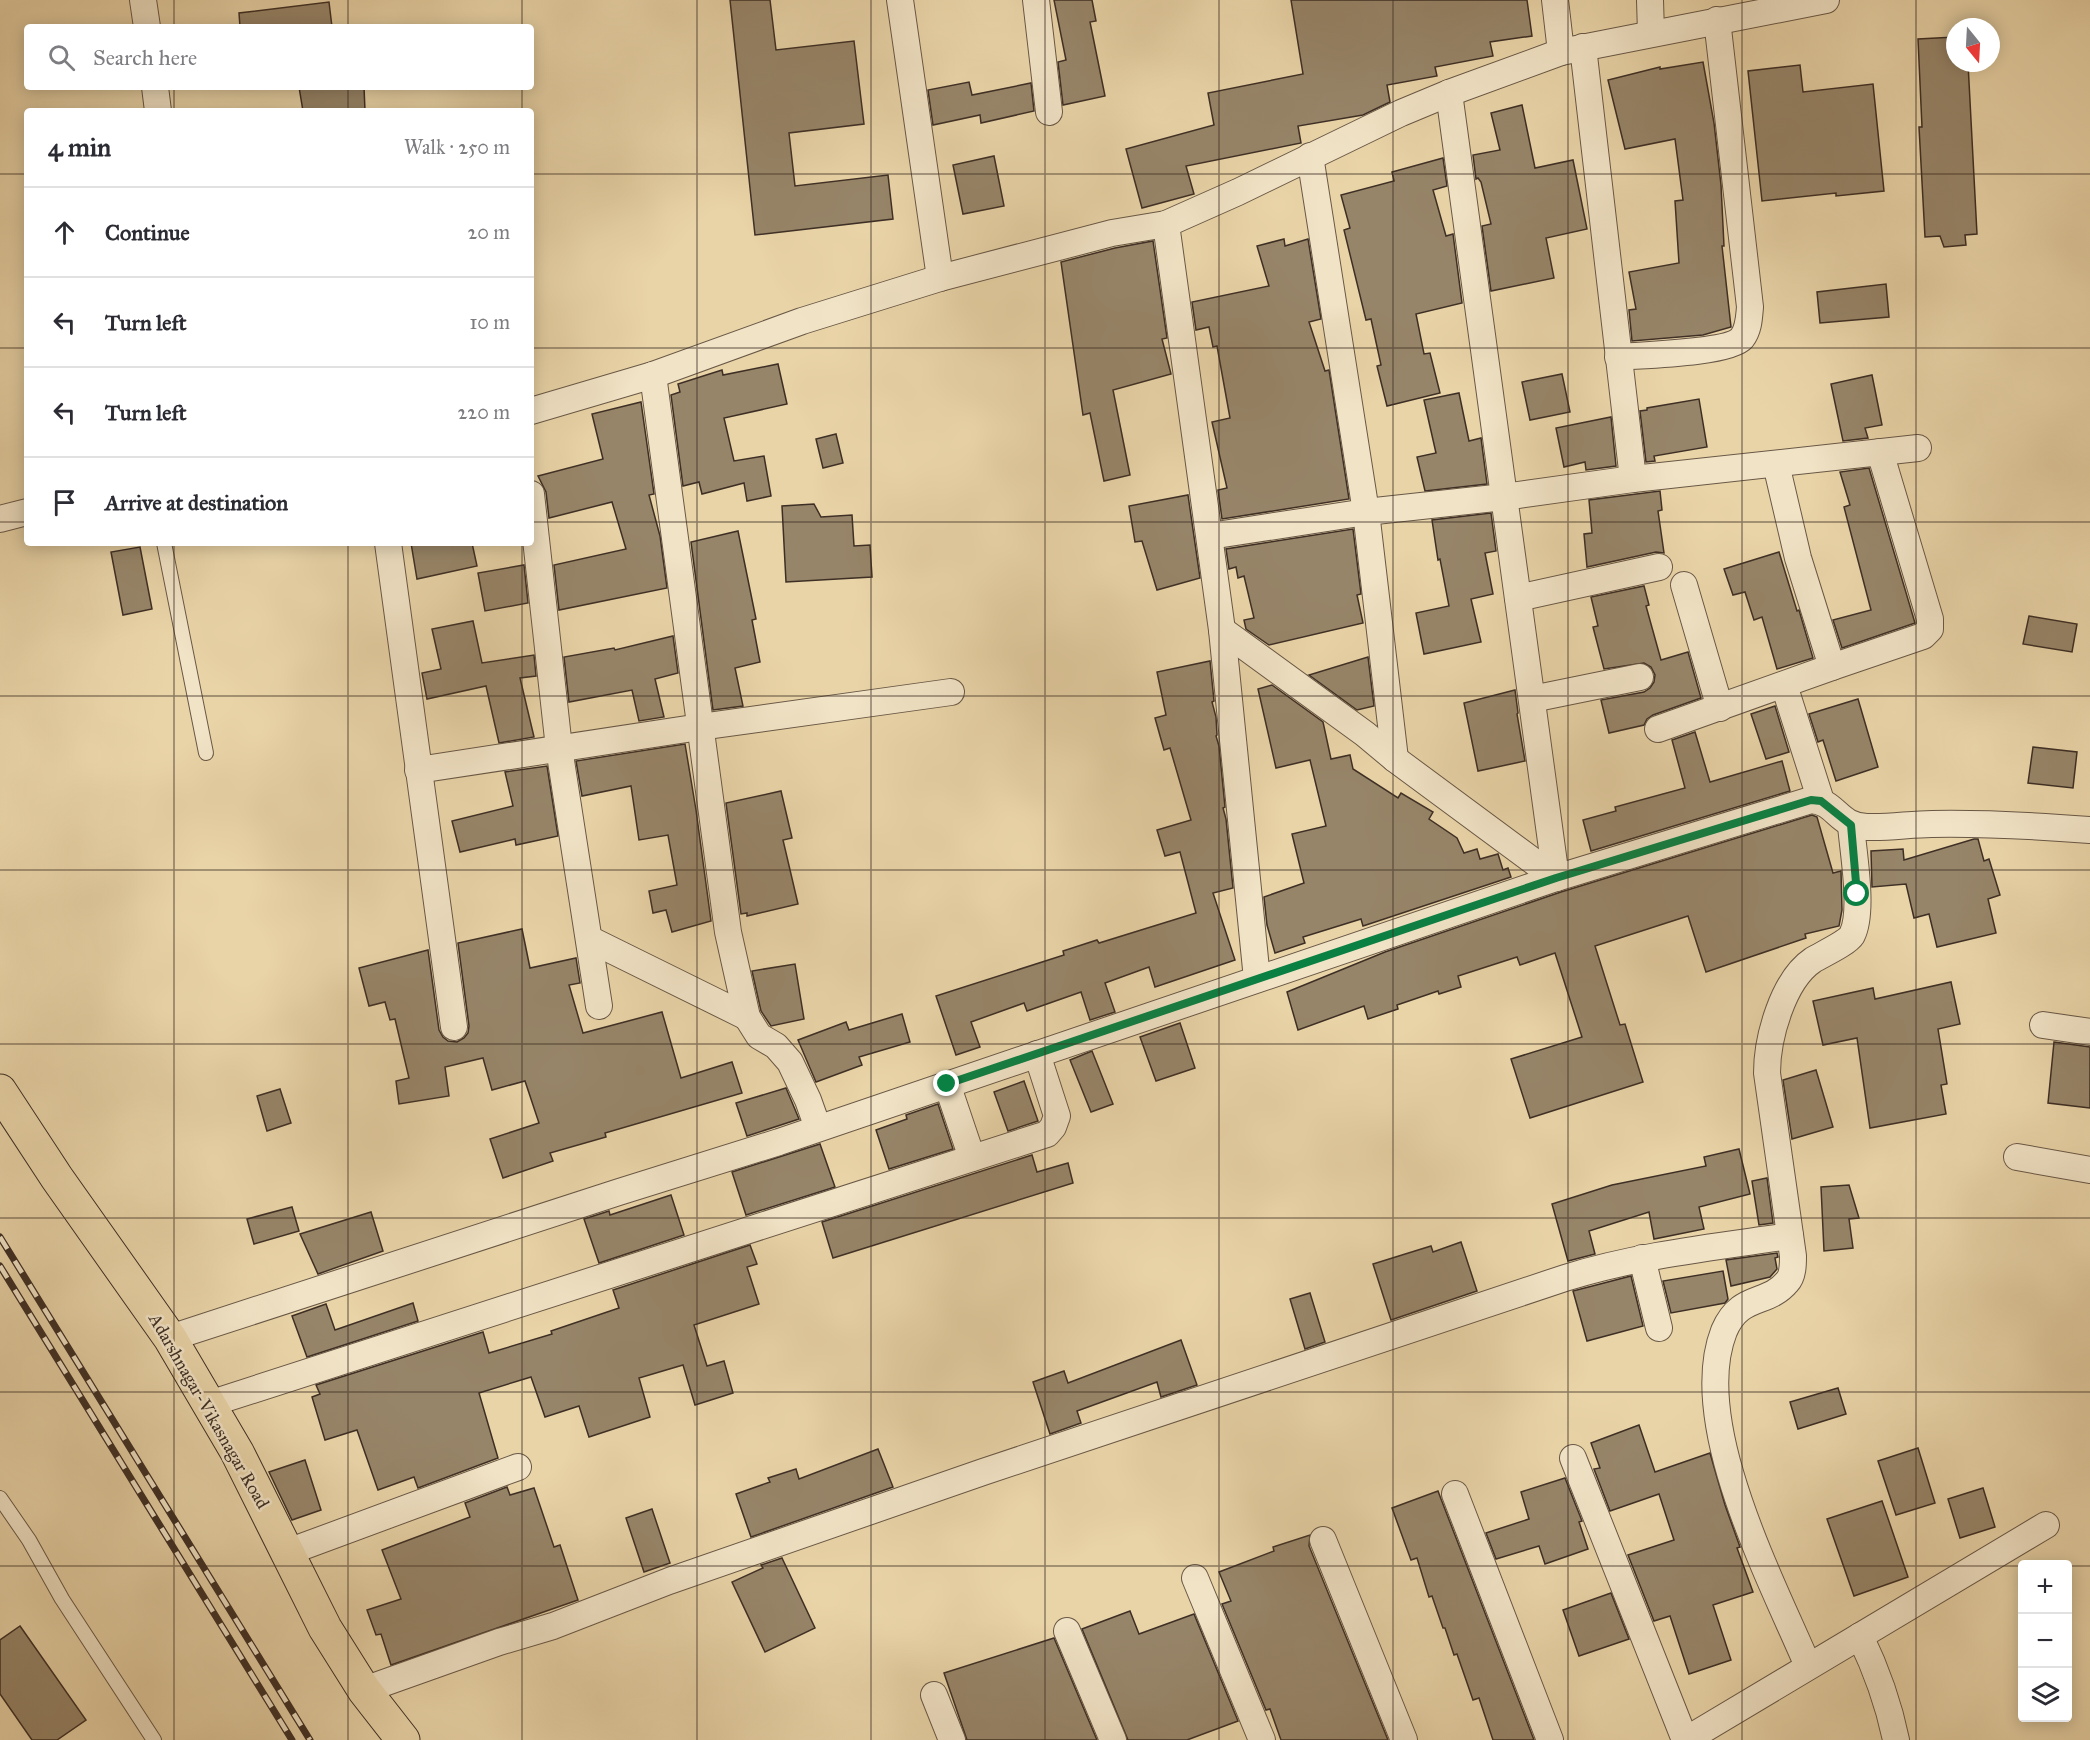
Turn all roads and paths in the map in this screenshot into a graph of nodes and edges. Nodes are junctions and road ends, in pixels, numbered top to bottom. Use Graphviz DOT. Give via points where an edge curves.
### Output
graph roads {
  1 [pos="143,0"];
  2 [pos="900,0"];
  3 [pos="1036,0"];
  4 [pos="1556,0"];
  5 [pos="1650,0"];
  6 [pos="1826,0"];
  7 [pos="1770,6"];
  8 [pos="1717,20"];
  9 [pos="147,24"];
  10 [pos="1651,33"];
  11 [pos="1572,50"];
  12 [pos="155,90"];
  13 [pos="1449,93"];
  14 [pos="158,108"];
  15 [pos="1049,112"];
  16 [pos="1310,156"];
  17 [pos="1166,224"];
  18 [pos="939,278"];
  19 [pos="1618,357"];
  20 [pos="653,375"];
  21 [pos="534,410"];
  22 [pos="1918,448"];
  23 [pos="1880,452"];
  24 [pos="1776,464"];
  25 [pos="1633,479"];
  26 [pos="1504,497"];
  27 [pos="1366,512"];
  28 [pos="24,513"];
  29 [pos="0,519"];
  30 [pos="534,521"];
  31 [pos="1210,536"];
  32 [pos="165,546"];
  33 [pos="388,546"];
  34 [pos="1659,567"];
  35 [pos="1684,585"];
  36 [pos="1518,598"];
  37 [pos="1222,630"];
  38 [pos="1832,667"];
  39 [pos="1640,677"];
  40 [pos="1784,685"];
  41 [pos="951,692"];
  42 [pos="1532,699"];
  43 [pos="1720,708"];
  44 [pos="700,727"];
  45 [pos="1658,729"];
  46 [pos="559,748"];
  47 [pos="206,753"];
  48 [pos="1395,759"];
  49 [pos="418,770"];
  50 [pos="1821,801"];
  51 [pos="1851,825"];
  52 [pos="2090,830"];
  53 [pos="1556,878"];
  54 [pos="589,939"];
  55 [pos="1257,979"];
  56 [pos="599,1006"];
  57 [pos="747,1017"];
  58 [pos="2043,1025"];
  59 [pos="454,1027"];
  60 [pos="2090,1032"];
  61 [pos="1037,1054"];
  62 [pos="947,1084"];
  63 [pos="0,1091"];
  64 [pos="818,1128"];
  65 [pos="2017,1157"];
  66 [pos="972,1158"];
  67 [pos="2090,1170"];
  68 [pos="1790,1236"];
  69 [pos="1642,1258"];
  70 [pos="1659,1328"];
  71 [pos="170,1338"];
  72 [pos="209,1404"];
  73 [pos="1573,1458"];
  74 [pos="518,1467"];
  75 [pos="1455,1494"];
  76 [pos="0,1498"];
  77 [pos="2046,1525"];
  78 [pos="1323,1540"];
  79 [pos="288,1552"];
  80 [pos="1195,1578"];
  81 [pos="1067,1631"];
  82 [pos="1860,1636"];
  83 [pos="1809,1666"];
  84 [pos="364,1690"];
  85 [pos="934,1695"];
  86 [pos="154,1740"];
  87 [pos="403,1740"];
  88 [pos="952,1740"];
  89 [pos="1113,1740"];
  90 [pos="1262,1740"];
  91 [pos="1404,1740"];
  92 [pos="1550,1740"];
  93 [pos="1685,1740"];
  94 [pos="1896,1740"];
  1 -- 9 [label="street"];
  2 -- 18 [label="street"];
  3 -- 15 [label="street"];
  4 -- 11 [label="street"];
  5 -- 10 [label="street"];
  6 -- 7 [label="street"];
  7 -- 8 [label="street"];
  8 -- 10 [label="street"];
  8 -- 19 [label="street" via="1749,323 1741,339 1724,347"];
  10 -- 11 [label="street"];
  11 -- 13 [label="street"];
  11 -- 19 [label="street"];
  12 -- 14 [label="street"];
  13 -- 16 [label="street"];
  13 -- 26 [label="street"];
  16 -- 17 [label="street"];
  16 -- 27 [label="street"];
  17 -- 18 [label="street" via="1112,233"];
  17 -- 31 [label="street"];
  18 -- 20 [label="street" via="802,321"];
  19 -- 25 [label="street"];
  20 -- 21 [label="street"];
  20 -- 44 [label="street"];
  22 -- 23 [label="street"];
  23 -- 24 [label="street"];
  23 -- 38 [label="street" via="1930,629 1923,636"];
  24 -- 25 [label="street"];
  24 -- 38 [label="street" via="1798,558"];
  25 -- 26 [label="street"];
  26 -- 27 [label="street"];
  26 -- 36 [label="street"];
  27 -- 31 [label="street"];
  27 -- 48 [label="street"];
  28 -- 29 [label="street"];
  30 -- 46 [label="street"];
  31 -- 37 [label="street"];
  32 -- 47 [label="lane"];
  33 -- 49 [label="street"];
  34 -- 36 [label="street"];
  35 -- 43 [label="street"];
  36 -- 42 [label="street"];
  37 -- 48 [label="street"];
  37 -- 55 [label="street"];
  38 -- 40 [label="street"];
  39 -- 42 [label="street"];
  40 -- 43 [label="street"];
  40 -- 50 [label="street"];
  41 -- 44 [label="street"];
  42 -- 53 [label="street"];
  43 -- 45 [label="street"];
  44 -- 46 [label="street"];
  44 -- 57 [label="street" via="728,932"];
  46 -- 49 [label="street"];
  46 -- 54 [label="street"];
  48 -- 53 [label="street"];
  49 -- 59 [label="street"];
  50 -- 51 [label="street"];
  50 -- 53 [label="street" via="1811,800"];
  51 -- 52 [label="street" via="2019,824"];
  51 -- 68 [label="street" via="1857,894 1851,937 1810,962 1796,976 1785,997 1767,1056"];
  53 -- 55 [label="street"];
  54 -- 56 [label="street"];
  54 -- 57 [label="street"];
  55 -- 61 [label="street"];
  57 -- 64 [label="street" via="759,1036 776,1046 790,1062"];
  58 -- 60 [label="street"];
  61 -- 62 [label="street"];
  61 -- 66 [label="street" via="1057,1116 1053,1126 1047,1134"];
  62 -- 64 [label="street"];
  62 -- 66 [label="street"];
  63 -- 71 [label="main road, Adarshnagar-Vikasnagar Road"];
  64 -- 71 [label="street"];
  65 -- 67 [label="street"];
  66 -- 72 [label="street"];
  68 -- 69 [label="street"];
  68 -- 83 [label="street" via="1793,1256 1788,1282 1771,1295 1750,1301 1728,1323 1716,1370 1717,1393 1728,1468 1743,1516"];
  69 -- 70 [label="street"];
  69 -- 84 [label="street" via="1565,1278 983,1472"];
  71 -- 72 [label="main road, Adarshnagar-Vikasnagar Road"];
  72 -- 79 [label="main road, Adarshnagar-Vikasnagar Road"];
  73 -- 93 [label="street"];
  74 -- 79 [label="street"];
  75 -- 92 [label="street"];
  76 -- 86 [label="lane"];
  77 -- 82 [label="street"];
  78 -- 91 [label="street"];
  79 -- 84 [label="main road, Adarshnagar-Vikasnagar Road" via="325,1628"];
  80 -- 90 [label="street"];
  81 -- 89 [label="street"];
  82 -- 83 [label="street"];
  82 -- 94 [label="street" via="1888,1701"];
  83 -- 93 [label="street"];
  84 -- 87 [label="main road, Adarshnagar-Vikasnagar Road"];
  85 -- 88 [label="street"];
}
